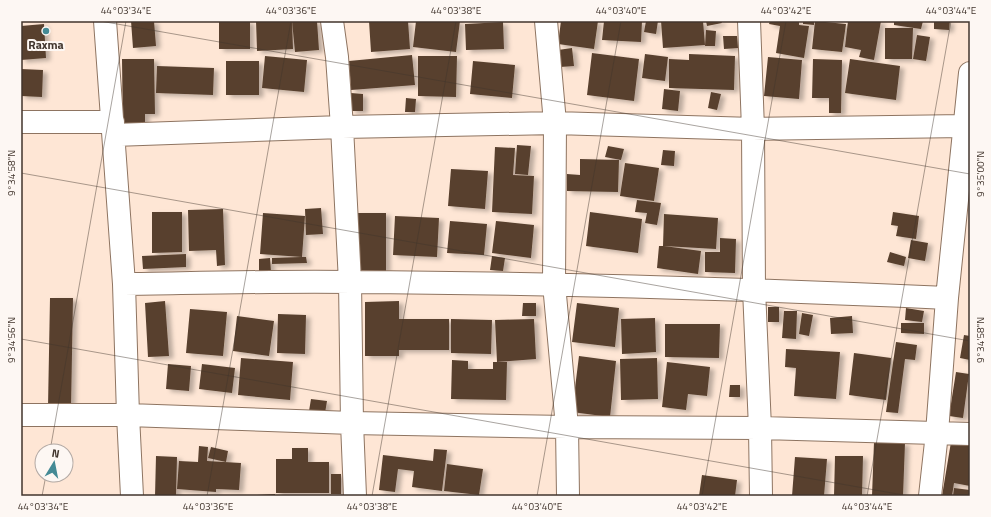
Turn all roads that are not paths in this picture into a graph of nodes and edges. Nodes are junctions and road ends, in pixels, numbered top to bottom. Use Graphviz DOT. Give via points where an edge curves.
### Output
graph roads {
  1 [pos="105,21"];
  2 [pos="332,21"];
  3 [pos="546,21"];
  4 [pos="749,21"];
  5 [pos="970,73"];
  6 [pos="21,122"];
  7 [pos="555,123"];
  8 [pos="965,126"];
  9 [pos="342,127"];
  10 [pos="113,129"];
  11 [pos="754,129"];
  12 [pos="966,148"];
  13 [pos="350,282"];
  14 [pos="124,284"];
  15 [pos="554,284"];
  16 [pos="754,289"];
  17 [pos="947,298"];
  18 [pos="21,415"];
  19 [pos="128,415"];
  20 [pos="352,423"];
  21 [pos="568,427"];
  22 [pos="760,428"];
  23 [pos="936,433"];
  24 [pos="970,434"];
  25 [pos="132,496"];
  26 [pos="355,496"];
  27 [pos="568,496"];
  28 [pos="762,496"];
  29 [pos="930,496"];
  1 -- 10 [label="street"];
  2 -- 9 [label="street"];
  3 -- 7 [label="street"];
  4 -- 11 [label="street"];
  5 -- 8 [label="street"];
  6 -- 10 [label="street"];
  7 -- 9 [label="street"];
  7 -- 11 [label="street"];
  7 -- 15 [label="street"];
  8 -- 11 [label="street"];
  8 -- 12 [label="street"];
  9 -- 10 [label="street"];
  9 -- 13 [label="street"];
  10 -- 14 [label="street"];
  11 -- 16 [label="street"];
  12 -- 17 [label="street"];
  13 -- 14 [label="street"];
  13 -- 15 [label="street"];
  13 -- 20 [label="street"];
  14 -- 19 [label="street"];
  15 -- 16 [label="street"];
  15 -- 21 [label="street"];
  16 -- 17 [label="street"];
  16 -- 22 [label="street"];
  17 -- 23 [label="street"];
  18 -- 19 [label="street"];
  19 -- 20 [label="street"];
  19 -- 25 [label="street"];
  20 -- 21 [label="street"];
  20 -- 26 [label="street"];
  21 -- 22 [label="street"];
  21 -- 27 [label="street"];
  22 -- 23 [label="street"];
  22 -- 28 [label="street"];
  23 -- 24 [label="street"];
  23 -- 29 [label="street"];
}
